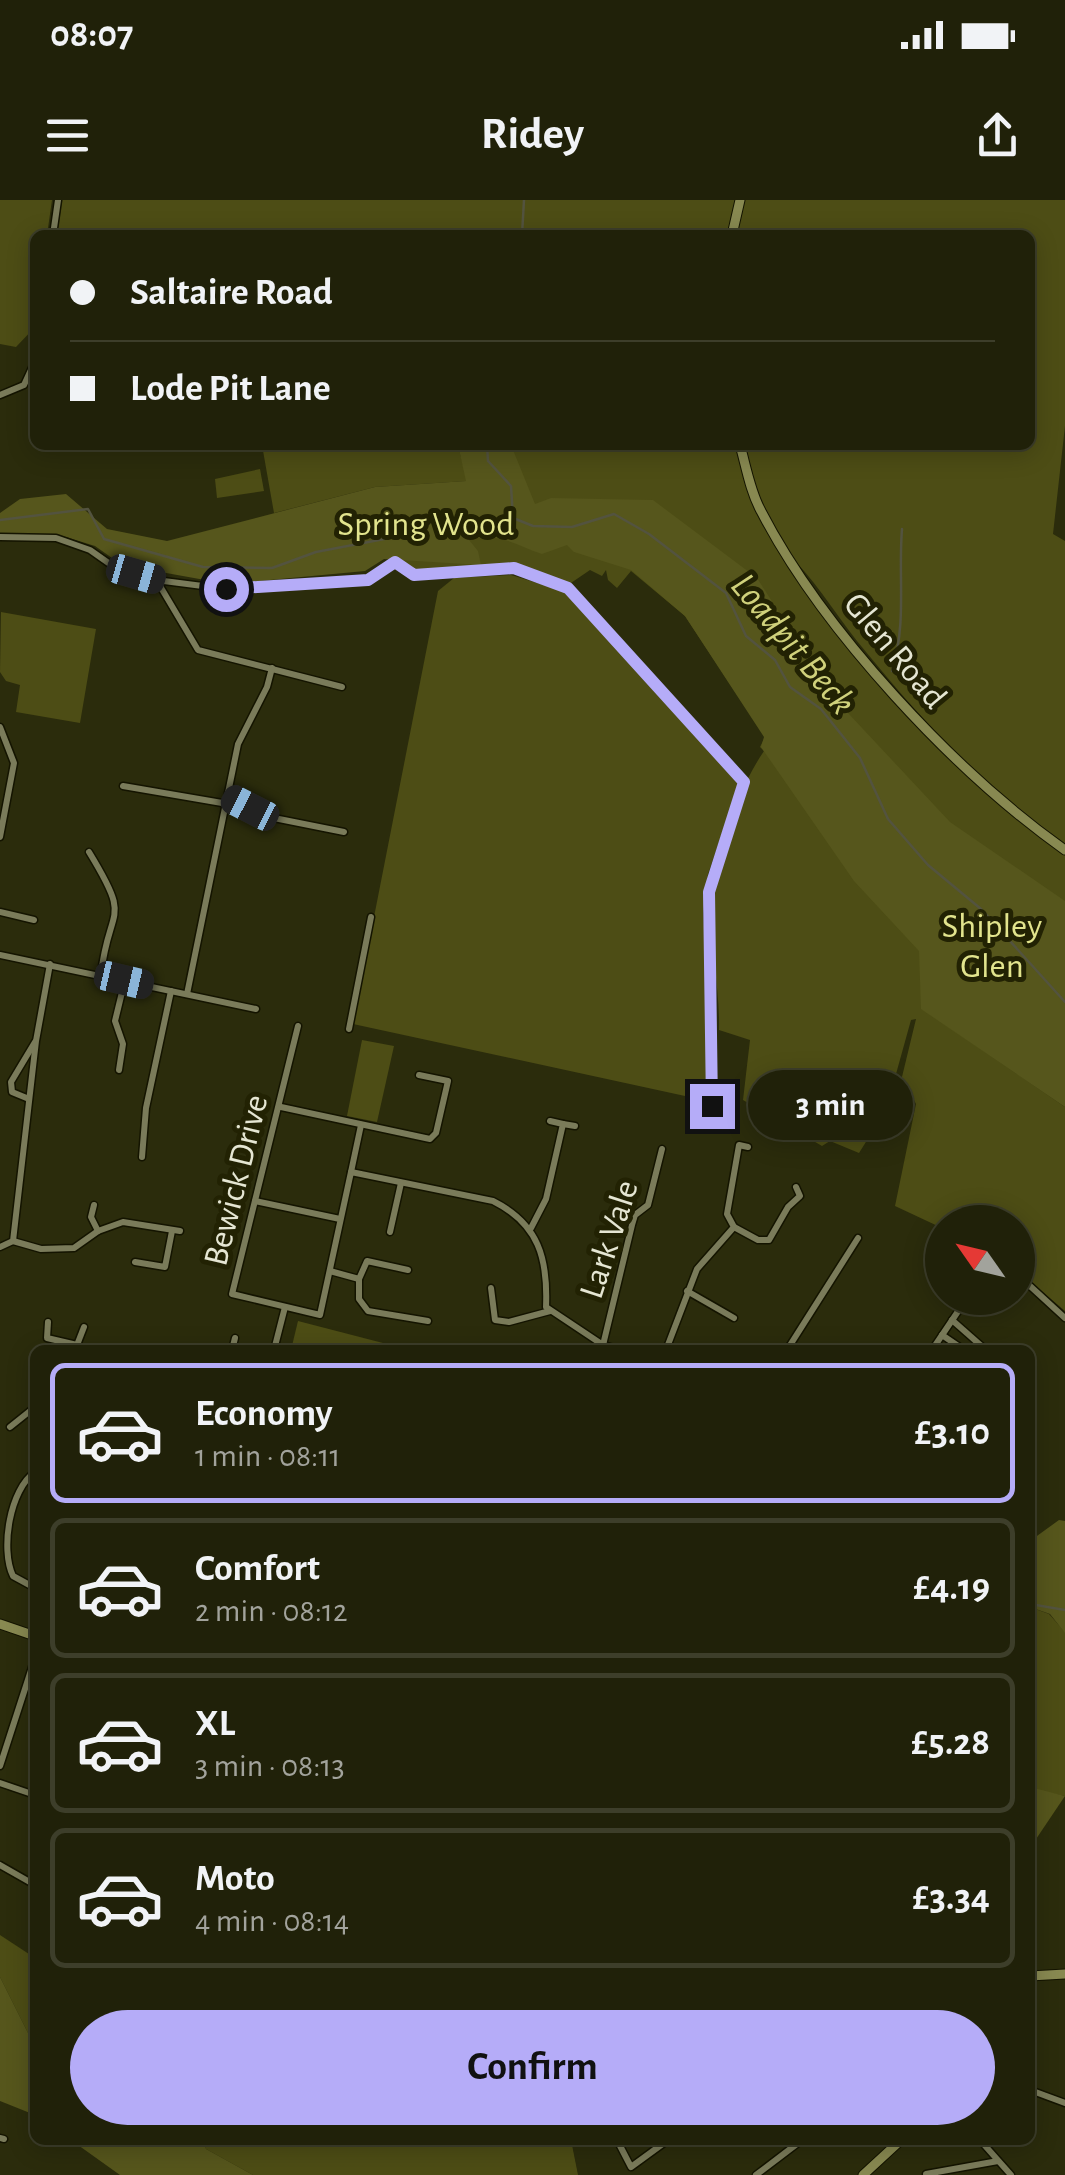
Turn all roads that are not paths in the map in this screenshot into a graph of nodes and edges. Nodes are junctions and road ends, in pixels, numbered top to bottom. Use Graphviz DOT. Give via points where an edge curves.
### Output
graph roads {
  1 [pos="58,200"];
  2 [pos="740,200"];
  3 [pos="55,230"];
  4 [pos="733,230"];
  5 [pos="30,372"];
  6 [pos="0,395"];
  7 [pos="742,450"];
  8 [pos="0,537"];
  9 [pos="156,580"];
  10 [pos="272,668"];
  11 [pos="342,686"];
  12 [pos="0,727"];
  13 [pos="123,786"];
  14 [pos="229,801"];
  15 [pos="344,832"];
  16 [pos="0,837"];
  17 [pos="1065,850"];
  18 [pos="89,852"];
  19 [pos="0,912"];
  20 [pos="372,917"];
  21 [pos="34,920"];
  22 [pos="0,956"];
  23 [pos="50,964"];
  24 [pos="100,974"];
  25 [pos="124,980"];
  26 [pos="171,991"];
  27 [pos="187,994"];
  28 [pos="256,1009"];
  29 [pos="298,1026"];
  30 [pos="349,1029"];
  31 [pos="36,1041"];
  32 [pos="119,1070"];
  33 [pos="419,1075"];
  34 [pos="29,1099"];
  35 [pos="712,1106"];
  36 [pos="281,1107"];
  37 [pos="550,1121"];
  38 [pos="563,1124"];
  39 [pos="362,1126"];
  40 [pos="574,1126"];
  41 [pos="748,1146"];
  42 [pos="662,1149"];
  43 [pos="142,1157"];
  44 [pos="351,1172"];
  45 [pos="401,1183"];
  46 [pos="796,1187"];
  47 [pos="255,1201"];
  48 [pos="94,1205"];
  49 [pos="340,1219"];
  50 [pos="734,1227"];
  51 [pos="531,1228"];
  52 [pos="98,1231"];
  53 [pos="390,1232"];
  54 [pos="858,1238"];
  55 [pos="13,1241"];
  56 [pos="0,1247"];
  57 [pos="135,1262"];
  58 [pos="408,1270"];
  59 [pos="330,1272"];
  60 [pos="360,1280"];
  61 [pos="492,1288"];
  62 [pos="687,1290"];
  63 [pos="1035,1291"];
  64 [pos="285,1307"];
  65 [pos="551,1311"];
  66 [pos="955,1315"];
  67 [pos="405,1316"];
  68 [pos="734,1318"];
  69 [pos="1065,1318"];
  70 [pos="952,1320"];
  71 [pos="428,1321"];
  72 [pos="48,1322"];
  73 [pos="84,1328"];
  74 [pos="402,1330"];
  75 [pos="942,1335"];
  76 [pos="235,1338"];
  77 [pos="71,1345"];
  78 [pos="79,1345"];
  79 [pos="233,1345"];
  80 [pos="275,1345"];
  81 [pos="603,1345"];
  82 [pos="668,1345"];
  83 [pos="791,1345"];
  84 [pos="935,1345"];
  85 [pos="957,1345"];
  86 [pos="980,1345"];
  87 [pos="30,1410"];
  88 [pos="10,1427"];
  89 [pos="30,1477"];
  90 [pos="30,1585"];
  91 [pos="0,1624"];
  92 [pos="30,1634"];
  93 [pos="30,1673"];
  94 [pos="0,1766"];
  95 [pos="0,1784"];
  96 [pos="30,1793"];
  97 [pos="0,1865"];
  98 [pos="30,1882"];
  99 [pos="1065,1974"];
  100 [pos="1035,1976"];
  101 [pos="1035,2092"];
  102 [pos="1065,2102"];
  103 [pos="619,2145"];
  104 [pos="661,2145"];
  105 [pos="795,2145"];
  106 [pos="891,2145"];
  107 [pos="984,2145"];
  108 [pos="998,2161"];
  109 [pos="926,2174"];
  110 [pos="756,2175"];
  111 [pos="863,2175"];
  112 [pos="1011,2175"];
  1 -- 3 [label="street"];
  2 -- 4 [label="street"];
  5 -- 6 [label="street" via="24,385"];
  7 -- 17 [label="street, Glen Road" via="759,508 810,589 928,732 1007,809"];
  8 -- 9 [label="street" via="56,538"];
  9 -- 10 [label="street" via="198,650"];
  9 -- 35 [label="street" via="226,589 368,580 395,562 414,575 514,568 568,588 744,782 709,892"];
  10 -- 11 [label="street"];
  10 -- 14 [label="street" via="242,728"];
  12 -- 16 [label="street" via="14,763"];
  13 -- 14 [label="street"];
  14 -- 15 [label="street" via="268,818"];
  14 -- 27 [label="street"];
  18 -- 24 [label="street" via="112,890 117,913"];
  19 -- 21 [label="street"];
  20 -- 30 [label="street"];
  22 -- 23 [label="street"];
  23 -- 24 [label="street"];
  23 -- 31 [label="street"];
  24 -- 25 [label="street"];
  25 -- 26 [label="street"];
  25 -- 32 [label="street" via="115,1021 123,1044"];
  26 -- 27 [label="street"];
  26 -- 43 [label="street"];
  27 -- 28 [label="street"];
  29 -- 36 [label="street, Bewick Drive"];
  31 -- 34 [label="street"];
  31 -- 34 [label="street" via="11,1082 12,1092"];
  33 -- 39 [label="street" via="448,1081 430,1139"];
  34 -- 55 [label="street"];
  36 -- 39 [label="street"];
  36 -- 47 [label="street, Bewick Drive"];
  37 -- 38 [label="street"];
  38 -- 40 [label="street"];
  38 -- 51 [label="street" via="546,1200"];
  39 -- 44 [label="street"];
  41 -- 50 [label="street" via="739,1145 728,1214"];
  42 -- 81 [label="street, Lark Vale" via="648,1205 632,1224"];
  44 -- 45 [label="street"];
  44 -- 49 [label="street"];
  45 -- 51 [label="street" via="494,1202"];
  45 -- 53 [label="street"];
  46 -- 50 [label="street" via="804,1195 768,1240"];
  47 -- 49 [label="street"];
  47 -- 64 [label="street, Bewick Drive" via="232,1294"];
  48 -- 52 [label="street"];
  49 -- 59 [label="street"];
  50 -- 62 [label="street" via="696,1269"];
  51 -- 65 [label="street" via="544,1254"];
  52 -- 55 [label="street" via="74,1248"];
  52 -- 57 [label="street" via="123,1222 176,1231 165,1267"];
  54 -- 83 [label="street"];
  55 -- 56 [label="street"];
  58 -- 60 [label="street" via="367,1260"];
  59 -- 60 [label="street"];
  59 -- 64 [label="street" via="320,1316"];
  60 -- 67 [label="street" via="359,1299 368,1311"];
  61 -- 65 [label="street" via="495,1320"];
  62 -- 68 [label="street"];
  62 -- 82 [label="street"];
  63 -- 69 [label="street"];
  64 -- 80 [label="street"];
  65 -- 81 [label="street"];
  66 -- 70 [label="street"];
  67 -- 71 [label="street"];
  67 -- 74 [label="street"];
  70 -- 75 [label="street"];
  70 -- 86 [label="street"];
  72 -- 77 [label="street" via="47,1338"];
  73 -- 78 [label="street"];
  75 -- 84 [label="street"];
  75 -- 85 [label="street"];
  76 -- 79 [label="street"];
  87 -- 88 [label="street"];
  89 -- 90 [label="street" via="16,1491 7,1558 13,1576"];
  91 -- 92 [label="street"];
  93 -- 94 [label="street"];
  95 -- 96 [label="street"];
  97 -- 98 [label="street"];
  99 -- 100 [label="street"];
  101 -- 102 [label="street"];
  103 -- 104 [label="street" via="631,2167"];
  105 -- 110 [label="street"];
  106 -- 111 [label="street"];
  107 -- 108 [label="street"];
  108 -- 109 [label="street"];
  108 -- 112 [label="street"];
}
